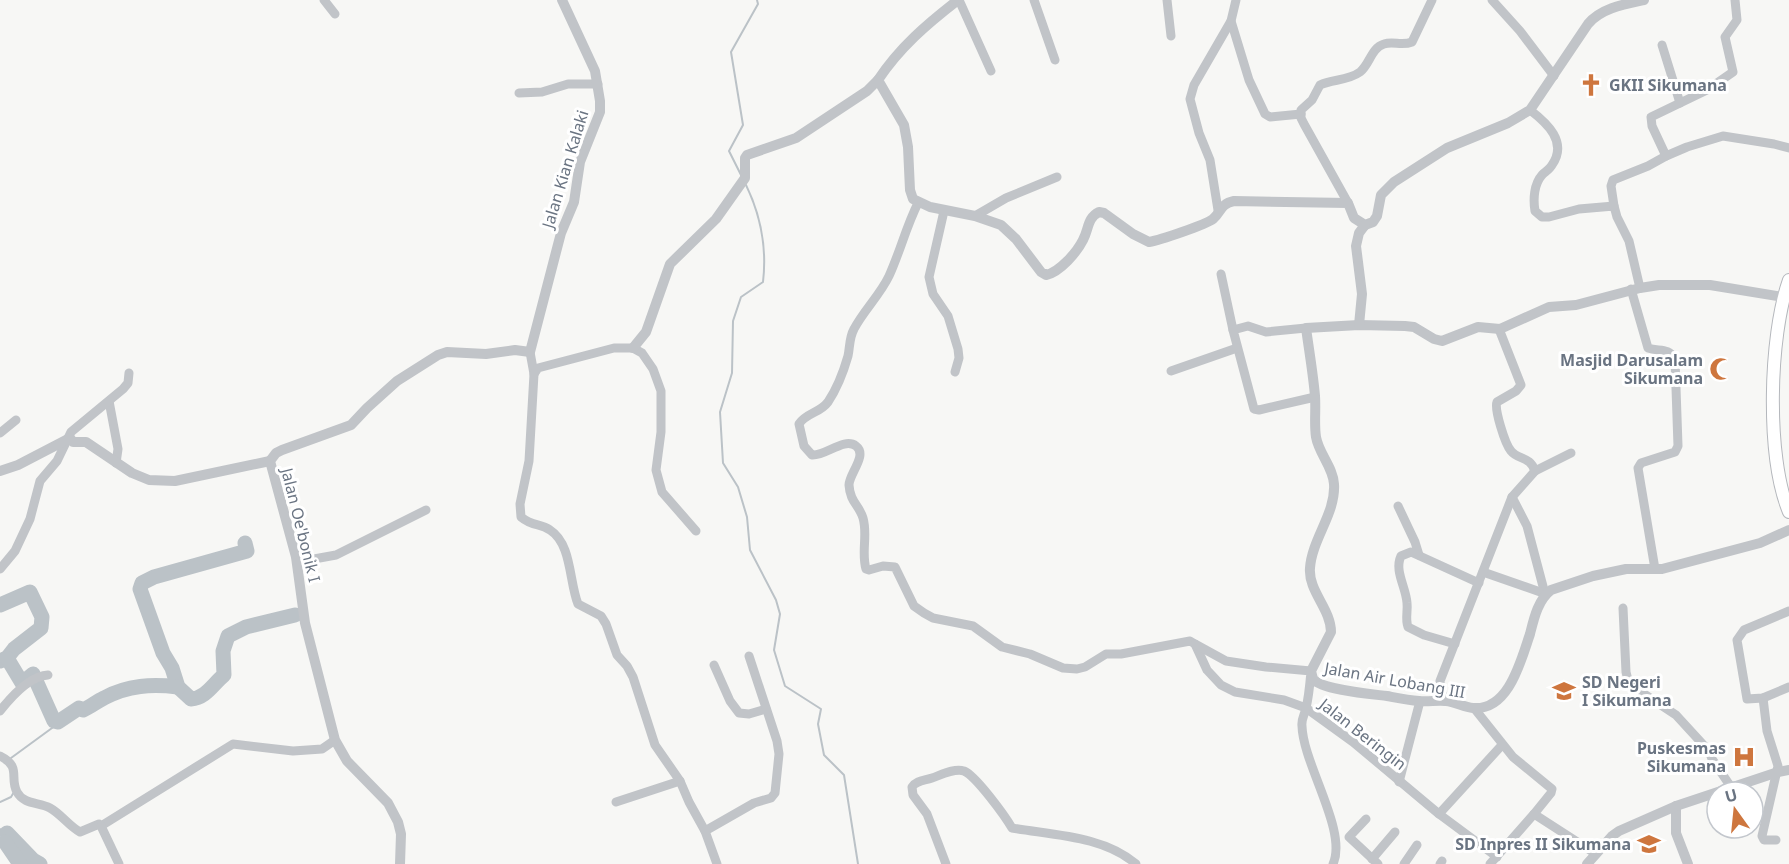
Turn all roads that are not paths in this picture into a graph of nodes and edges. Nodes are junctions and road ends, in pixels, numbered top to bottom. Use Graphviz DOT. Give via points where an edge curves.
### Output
graph roads {
  1 [pos="324,0"];
  2 [pos="562,0"];
  3 [pos="958,0"];
  4 [pos="1034,0"];
  5 [pos="1167,0"];
  6 [pos="1236,0"];
  7 [pos="1432,0"];
  8 [pos="1492,0"];
  9 [pos="1644,0"];
  10 [pos="1735,0"];
  11 [pos="1621,3"];
  12 [pos="335,14"];
  13 [pos="1231,21"];
  14 [pos="1171,36"];
  15 [pos="1662,45"];
  16 [pos="1055,60"];
  17 [pos="991,71"];
  18 [pos="1554,76"];
  19 [pos="878,80"];
  20 [pos="598,84"];
  21 [pos="521,91"];
  22 [pos="1680,103"];
  23 [pos="1530,110"];
  24 [pos="1300,114"];
  25 [pos="1789,148"];
  26 [pos="1666,156"];
  27 [pos="1057,177"];
  28 [pos="918,203"];
  29 [pos="1348,203"];
  30 [pos="1614,206"];
  31 [pos="1218,210"];
  32 [pos="944,211"];
  33 [pos="975,216"];
  34 [pos="1365,225"];
  35 [pos="1221,274"];
  36 [pos="1789,280"];
  37 [pos="1636,288"];
  38 [pos="1785,301"];
  39 [pos="1359,325"];
  40 [pos="1306,328"];
  41 [pos="1498,329"];
  42 [pos="1233,330"];
  43 [pos="633,348"];
  44 [pos="1237,348"];
  45 [pos="530,352"];
  46 [pos="1170,371"];
  47 [pos="955,372"];
  48 [pos="129,373"];
  49 [pos="534,374"];
  50 [pos="1315,398"];
  51 [pos="109,401"];
  52 [pos="16,420"];
  53 [pos="0,433"];
  54 [pos="70,438"];
  55 [pos="1571,453"];
  56 [pos="270,461"];
  57 [pos="116,463"];
  58 [pos="0,471"];
  59 [pos="1535,471"];
  60 [pos="1512,496"];
  61 [pos="1398,507"];
  62 [pos="1788,508"];
  63 [pos="426,510"];
  64 [pos="1789,530"];
  65 [pos="696,531"];
  66 [pos="1419,555"];
  67 [pos="296,557"];
  68 [pos="0,569"];
  69 [pos="1655,569"];
  70 [pos="1483,572"];
  71 [pos="1479,583"];
  72 [pos="1545,594"];
  73 [pos="1623,608"];
  74 [pos="1789,611"];
  75 [pos="1195,644"];
  76 [pos="1455,644"];
  77 [pos="749,656"];
  78 [pos="714,665"];
  79 [pos="1311,671"];
  80 [pos="48,675"];
  81 [pos="1789,687"];
  82 [pos="1763,698"];
  83 [pos="1420,701"];
  84 [pos="1445,701"];
  85 [pos="1306,708"];
  86 [pos="1474,708"];
  87 [pos="766,709"];
  88 [pos="0,711"];
  89 [pos="335,740"];
  90 [pos="1502,745"];
  91 [pos="0,756"];
  92 [pos="1784,771"];
  93 [pos="1726,780"];
  94 [pos="1754,780"];
  95 [pos="680,781"];
  96 [pos="1399,782"];
  97 [pos="1705,796"];
  98 [pos="616,802"];
  99 [pos="1676,806"];
  100 [pos="1439,814"];
  101 [pos="1534,814"];
  102 [pos="1366,819"];
  103 [pos="101,826"];
  104 [pos="705,831"];
  105 [pos="1395,832"];
  106 [pos="1776,840"];
  107 [pos="1418,845"];
  108 [pos="1596,854"];
  109 [pos="1494,861"];
  110 [pos="1375,862"];
  111 [pos="119,864"];
  112 [pos="400,864"];
  113 [pos="717,864"];
  114 [pos="946,864"];
  115 [pos="1136,864"];
  116 [pos="1333,864"];
  117 [pos="1404,864"];
  118 [pos="1587,864"];
  119 [pos="1688,864"];
  1 -- 12 [label="street"];
  2 -- 20 [label="street, Jalan Kian Kalaki"];
  3 -- 17 [label="street"];
  3 -- 19 [label="street" via="892,58"];
  4 -- 16 [label="street"];
  5 -- 14 [label="street"];
  6 -- 13 [label="street"];
  7 -- 24 [label="street" via="1412,42 1378,47 1360,72 1320,85"];
  8 -- 18 [label="street"];
  9 -- 11 [label="street"];
  10 -- 22 [label="street" via="1736,23 1725,37 1733,72"];
  11 -- 18 [label="street" via="1592,20"];
  13 -- 24 [label="street" via="1249,80 1265,114"];
  13 -- 31 [label="street" via="1190,99 1210,160"];
  15 -- 22 [label="street"];
  18 -- 23 [label="street"];
  19 -- 28 [label="street" via="904,124 910,190"];
  19 -- 43 [label="street" via="867,92 796,138 747,155 745,178 726,207 670,264 646,332"];
  20 -- 21 [label="street" via="570,83"];
  20 -- 45 [label="street, Jalan Kian Kalaki" via="600,112 578,170 574,202 561,233"];
  22 -- 26 [label="street" via="1651,117"];
  23 -- 30 [label="street" via="1550,127 1557,143 1553,165 1536,186 1534,207 1538,215 1549,217 1579,208"];
  23 -- 34 [label="street" via="1447,148 1394,182 1383,191 1373,222"];
  24 -- 29 [label="street"];
  25 -- 26 [label="street" via="1723,136"];
  26 -- 30 [label="street" via="1613,180"];
  27 -- 33 [label="street"];
  28 -- 32 [label="street"];
  28 -- 75 [label="street" via="890,274 854,329 828,402 799,424 804,446 812,455 842,445 860,451 849,486 851,499 864,522 866,569 896,567 914,606 924,613 973,626 1002,647 1063,668 1085,667 1106,654 1187,641"];
  29 -- 31 [label="street" via="1234,201"];
  29 -- 34 [label="street" via="1354,218"];
  30 -- 37 [label="street" via="1629,241"];
  31 -- 33 [label="street" via="1212,219 1149,242 1099,212 1090,219 1076,251 1046,275 1008,231"];
  32 -- 33 [label="street"];
  32 -- 47 [label="street" via="929,277 933,294 948,316 958,349"];
  34 -- 39 [label="street" via="1356,246 1362,294"];
  35 -- 42 [label="street"];
  36 -- 38 [label="main road"];
  37 -- 38 [label="street" via="1710,285"];
  37 -- 41 [label="street" via="1576,305 1549,307"];
  37 -- 69 [label="street" via="1648,348 1670,352 1675,359 1678,446 1675,452 1641,463 1638,468"];
  38 -- 62 [label="main road" via="1774,359 1774,424 1775,454"];
  39 -- 40 [label="street"];
  39 -- 41 [label="street" via="1414,327 1443,341 1478,327"];
  40 -- 42 [label="street" via="1266,332 1248,326"];
  40 -- 50 [label="street"];
  41 -- 59 [label="street" via="1521,385 1497,402 1496,409 1509,448 1529,461"];
  42 -- 44 [label="street"];
  43 -- 49 [label="street" via="614,348 538,368"];
  43 -- 65 [label="street" via="649,361 661,391 656,470 662,492"];
  44 -- 46 [label="street"];
  44 -- 50 [label="street" via="1254,409"];
  45 -- 49 [label="street"];
  45 -- 56 [label="street, Jalan Oe'bonik I" via="438,355 397,381 351,425 282,450"];
  48 -- 51 [label="street" via="126,385"];
  49 -- 95 [label="street" via="521,517 558,536 568,559 578,604 601,616 606,624 616,655 637,685 655,745"];
  50 -- 79 [label="street, Jalan Air Lobang III" via="1316,439 1334,485 1310,568 1331,632"];
  51 -- 54 [label="street" via="71,432"];
  51 -- 57 [label="street" via="118,449"];
  52 -- 53 [label="street"];
  54 -- 57 [label="street" via="73,442 86,442"];
  54 -- 58 [label="street"];
  54 -- 68 [label="street" via="40,481 24,533"];
  55 -- 59 [label="street"];
  56 -- 57 [label="street" via="175,481 149,480"];
  56 -- 67 [label="street, Jalan Oe'bonik I"];
  59 -- 60 [label="street"];
  60 -- 70 [label="street"];
  60 -- 72 [label="street" via="1527,526"];
  61 -- 66 [label="street"];
  63 -- 67 [label="street" via="336,555 303,561"];
  64 -- 69 [label="street" via="1760,543"];
  66 -- 71 [label="street"];
  66 -- 76 [label="street" via="1405,553 1399,561 1407,625"];
  67 -- 89 [label="street, Jalan Oe'bonik I" via="305,623"];
  69 -- 72 [label="street" via="1626,569 1593,576"];
  70 -- 71 [label="street"];
  70 -- 72 [label="street"];
  71 -- 76 [label="street"];
  72 -- 86 [label="street, Jalan Air Lobang III" via="1509,687 1492,703"];
  73 -- 93 [label="street" via="1629,684 1676,715 1709,751"];
  74 -- 82 [label="street" via="1744,630 1737,639 1746,697"];
  75 -- 79 [label="street" via="1226,661"];
  75 -- 85 [label="street, Jalan Beringin" via="1207,670 1227,689"];
  76 -- 84 [label="street" via="1440,681"];
  77 -- 87 [label="street"];
  78 -- 87 [label="street" via="739,713"];
  79 -- 83 [label="street, Jalan Air Lobang III" via="1313,679 1321,684"];
  79 -- 85 [label="street"];
  80 -- 88 [label="street" via="39,675"];
  81 -- 82 [label="street"];
  82 -- 92 [label="street" via="1771,747"];
  83 -- 84 [label="street, Jalan Air Lobang III"];
  83 -- 96 [label="street"];
  84 -- 86 [label="street, Jalan Air Lobang III"];
  85 -- 96 [label="street, Jalan Beringin"];
  85 -- 116 [label="street" via="1301,723 1312,770 1332,824 1336,842"];
  86 -- 90 [label="street"];
  87 -- 104 [label="street" via="779,754 775,793"];
  89 -- 103 [label="street" via="322,749 293,751 233,744"];
  89 -- 112 [label="street, Jalan Oe'bonik I" via="347,761 388,803 401,834"];
  90 -- 100 [label="street"];
  90 -- 101 [label="street" via="1552,789"];
  91 -- 103 [label="street" via="14,769 17,792 28,802 50,808 80,832"];
  92 -- 94 [label="street"];
  92 -- 106 [label="street" via="1762,836 1764,840"];
  95 -- 98 [label="street"];
  95 -- 104 [label="street"];
  96 -- 100 [label="street, Jalan Beringin"];
  97 -- 99 [label="street"];
  99 -- 108 [label="street" via="1619,831"];
  99 -- 119 [label="street" via="1676,833"];
  100 -- 109 [label="street, Jalan Beringin"];
  101 -- 108 [label="street"];
  101 -- 109 [label="street"];
  102 -- 110 [label="street" via="1349,837"];
  103 -- 111 [label="street"];
  104 -- 113 [label="street"];
  105 -- 110 [label="street"];
  107 -- 117 [label="street"];
  108 -- 118 [label="street"];
  114 -- 115 [label="street" via="912,787 957,770 965,771 978,784 1012,828 1100,843"];
}
